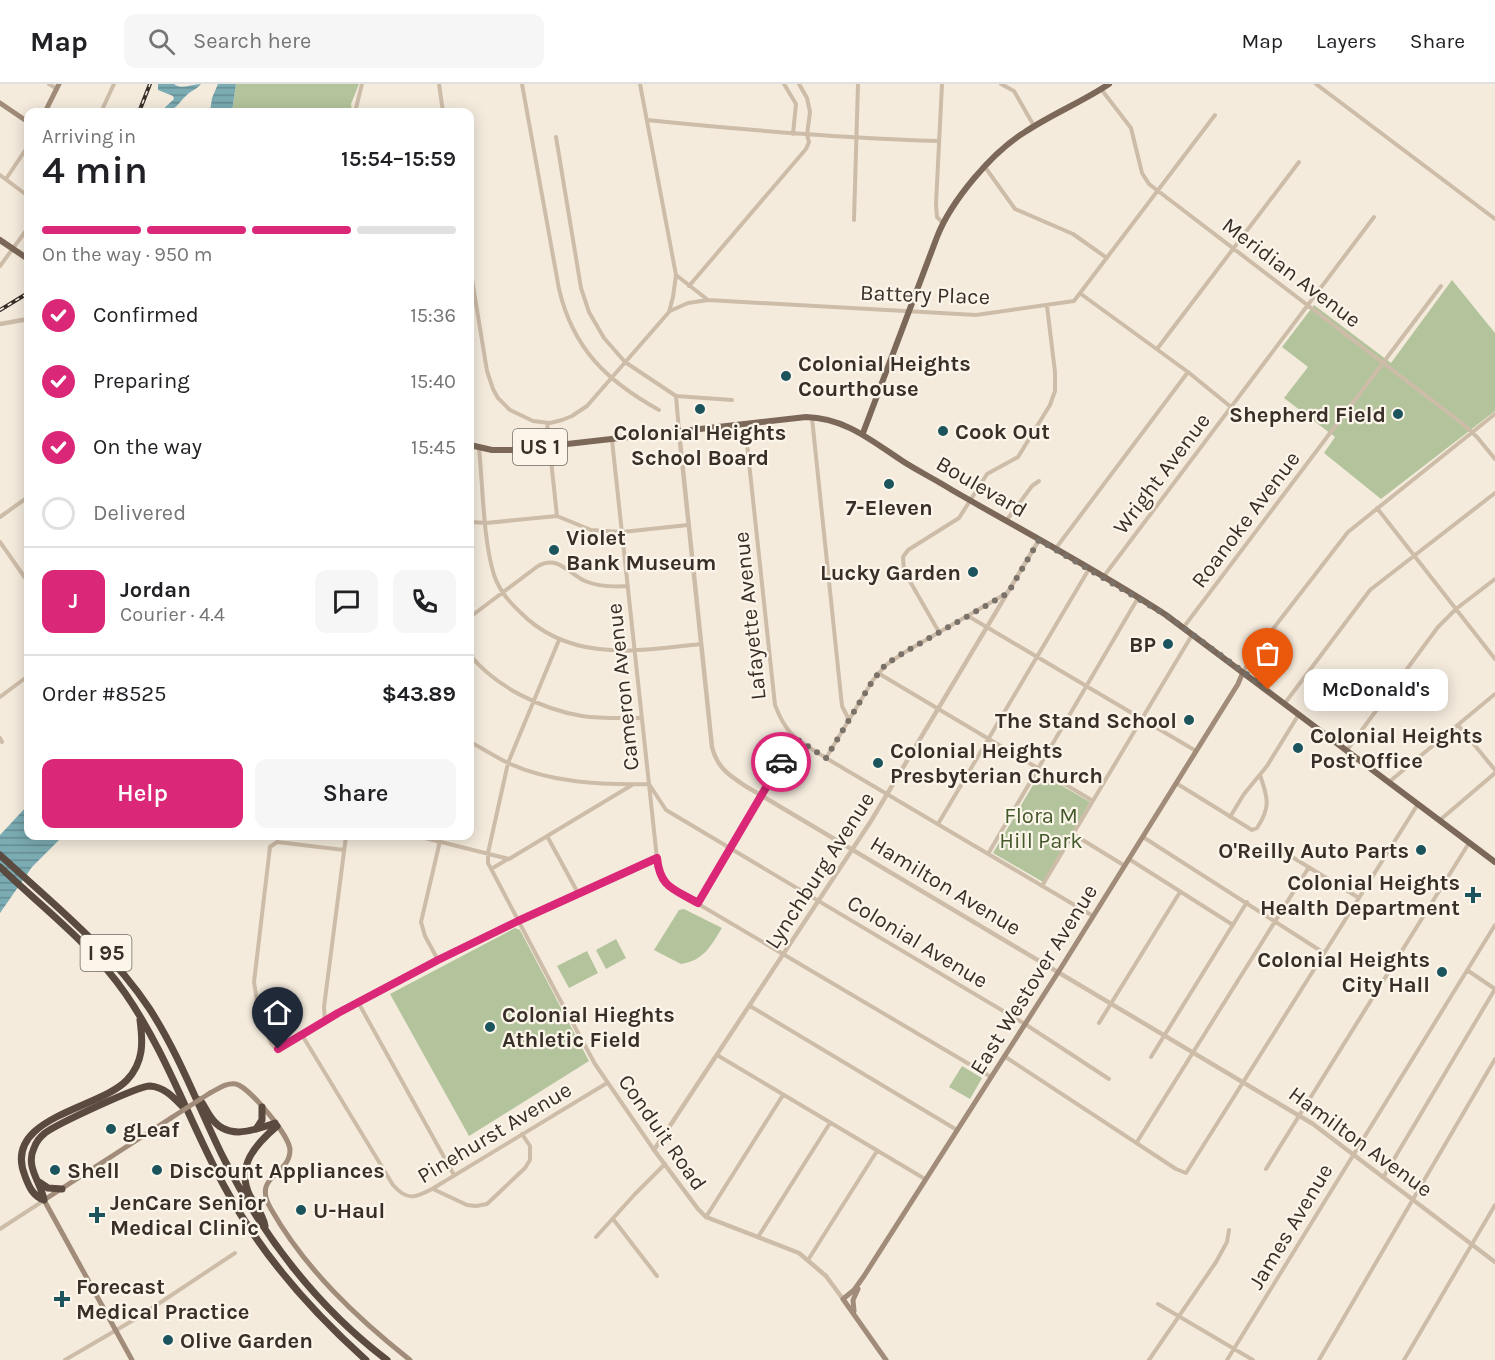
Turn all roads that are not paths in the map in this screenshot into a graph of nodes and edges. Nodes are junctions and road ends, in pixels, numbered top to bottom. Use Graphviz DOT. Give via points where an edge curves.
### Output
graph roads {
  1 [pos="49,84"];
  2 [pos="114,84"];
  3 [pos="362,84"];
  4 [pos="439,84"];
  5 [pos="522,84"];
  6 [pos="640,84"];
  7 [pos="784,84"];
  8 [pos="800,84"];
  9 [pos="858,84"];
  10 [pos="942,84"];
  11 [pos="1001,84"];
  12 [pos="1109,84"];
  13 [pos="1316,84"];
  14 [pos="58,86"];
  15 [pos="1101,89"];
  16 [pos="0,103"];
  17 [pos="47,108"];
  18 [pos="103,108"];
  19 [pos="356,108"];
  20 [pos="442,108"];
  21 [pos="1215,115"];
  22 [pos="24,119"];
  23 [pos="647,120"];
  24 [pos="1034,126"];
  25 [pos="793,134"];
  26 [pos="807,135"];
  27 [pos="556,136"];
  28 [pos="856,138"];
  29 [pos="939,141"];
  30 [pos="24,158"];
  31 [pos="1299,162"];
  32 [pos="985,167"];
  33 [pos="0,175"];
  34 [pos="6,179"];
  35 [pos="1158,191"];
  36 [pos="24,193"];
  37 [pos="1374,217"];
  38 [pos="1495,219"];
  39 [pos="854,220"];
  40 [pos="943,223"];
  41 [pos="24,233"];
  42 [pos="0,240"];
  43 [pos="1233,249"];
  44 [pos="24,256"];
  45 [pos="1107,258"];
  46 [pos="0,266"];
  47 [pos="676,275"];
  48 [pos="689,286"];
  49 [pos="1442,286"];
  50 [pos="474,291"];
  51 [pos="1081,294"];
  52 [pos="708,300"];
  53 [pos="1308,305"];
  54 [pos="1047,306"];
  55 [pos="909,311"];
  56 [pos="669,312"];
  57 [pos="24,320"];
  58 [pos="0,324"];
  59 [pos="1157,349"];
  60 [pos="625,362"];
  61 [pos="1383,362"];
  62 [pos="1188,372"];
  63 [pos="610,379"];
  64 [pos="676,396"];
  65 [pos="732,400"];
  66 [pos="1231,407"];
  67 [pos="659,410"];
  68 [pos="1495,414"];
  69 [pos="812,417"];
  70 [pos="546,423"];
  71 [pos="745,425"];
  72 [pos="679,432"];
  73 [pos="1473,432"];
  74 [pos="863,433"];
  75 [pos="612,439"];
  76 [pos="474,446"];
  77 [pos="549,446"];
  78 [pos="480,448"];
  79 [pos="1495,459"];
  80 [pos="1040,481"];
  81 [pos="1495,493"];
  82 [pos="24,500"];
  83 [pos="971,501"];
  84 [pos="1377,508"];
  85 [pos="557,516"];
  86 [pos="0,517"];
  87 [pos="1006,520"];
  88 [pos="474,522"];
  89 [pos="486,523"];
  90 [pos="688,525"];
  91 [pos="622,532"];
  92 [pos="1039,540"];
  93 [pos="0,542"];
  94 [pos="1055,549"];
  95 [pos="1414,556"];
  96 [pos="1089,569"];
  97 [pos="24,576"];
  98 [pos="1104,577"];
  99 [pos="1495,579"];
  100 [pos="628,586"];
  101 [pos="502,592"];
  102 [pos="1008,593"];
  103 [pos="1139,597"];
  104 [pos="1456,609"];
  105 [pos="474,614"];
  106 [pos="968,616"];
  107 [pos="987,628"];
  108 [pos="1184,628"];
  109 [pos="939,632"];
  110 [pos="1192,634"];
  111 [pos="559,640"];
  112 [pos="701,644"];
  113 [pos="635,651"];
  114 [pos="1494,656"];
  115 [pos="1037,657"];
  116 [pos="474,660"];
  117 [pos="1243,672"];
  118 [pos="878,673"];
  119 [pos="24,679"];
  120 [pos="1087,687"];
  121 [pos="1495,694"];
  122 [pos="0,697"];
  123 [pos="534,702"];
  124 [pos="1285,703"];
  125 [pos="939,709"];
  126 [pos="1299,714"];
  127 [pos="642,718"];
  128 [pos="1142,719"];
  129 [pos="849,720"];
  130 [pos="1458,725"];
  131 [pos="795,738"];
  132 [pos="989,738"];
  133 [pos="474,744"];
  134 [pos="1347,750"];
  135 [pos="1196,752"];
  136 [pos="826,758"];
  137 [pos="508,763"];
  138 [pos="1039,768"];
  139 [pos="1495,772"];
  140 [pos="1260,776"];
  141 [pos="1389,782"];
  142 [pos="1176,783"];
  143 [pos="633,784"];
  144 [pos="649,784"];
  145 [pos="761,795"];
  146 [pos="888,795"];
  147 [pos="1093,801"];
  148 [pos="1418,804"];
  149 [pos="651,808"];
  150 [pos="666,810"];
  151 [pos="1230,816"];
  152 [pos="1440,820"];
  153 [pos="938,824"];
  154 [pos="1073,834"];
  155 [pos="547,836"];
  156 [pos="1143,837"];
  157 [pos="345,840"];
  158 [pos="436,840"];
  159 [pos="440,841"];
  160 [pos="1469,843"];
  161 [pos="729,849"];
  162 [pos="344,850"];
  163 [pos="853,850"];
  164 [pos="1284,852"];
  165 [pos="488,853"];
  166 [pos="988,854"];
  167 [pos="0,855"];
  168 [pos="657,858"];
  169 [pos="509,859"];
  170 [pos="1129,859"];
  171 [pos="1495,862"];
  172 [pos="1125,866"];
  173 [pos="0,867"];
  174 [pos="1309,867"];
  175 [pos="491,869"];
  176 [pos="1042,886"];
  177 [pos="1180,891"];
  178 [pos="578,893"];
  179 [pos="1359,898"];
  180 [pos="820,901"];
  181 [pos="1247,902"];
  182 [pos="698,903"];
  183 [pos="1094,916"];
  184 [pos="518,921"];
  185 [pos="1275,921"];
  186 [pos="1233,925"];
  187 [pos="1495,925"];
  188 [pos="1324,953"];
  189 [pos="785,954"];
  190 [pos="438,960"];
  191 [pos="1467,970"];
  192 [pos="1059,971"];
  193 [pos="1495,989"];
  194 [pos="358,1002"];
  195 [pos="1112,1002"];
  196 [pos="750,1006"];
  197 [pos="140,1015"];
  198 [pos="325,1021"];
  199 [pos="1099,1023"];
  200 [pos="1025,1024"];
  201 [pos="302,1035"];
  202 [pos="1165,1036"];
  203 [pos="1192,1053"];
  204 [pos="717,1055"];
  205 [pos="1004,1056"];
  206 [pos="1151,1057"];
  207 [pos="1495,1059"];
  208 [pos="991,1077"];
  209 [pos="1109,1079"];
  210 [pos="1244,1082"];
  211 [pos="607,1083"];
  212 [pos="191,1088"];
  213 [pos="783,1095"];
  214 [pos="262,1107"];
  215 [pos="189,1113"];
  216 [pos="1299,1115"];
  217 [pos="830,1123"];
  218 [pos="276,1124"];
  219 [pos="256,1130"];
  220 [pos="957,1130"];
  221 [pos="522,1134"];
  222 [pos="1137,1142"];
  223 [pos="654,1150"];
  224 [pos="877,1151"];
  225 [pos="1354,1154"];
  226 [pos="664,1164"];
  227 [pos="1266,1169"];
  228 [pos="454,1175"];
  229 [pos="1384,1176"];
  230 [pos="36,1179"];
  231 [pos="925,1179"];
  232 [pos="62,1189"];
  233 [pos="432,1189"];
  234 [pos="1414,1198"];
  235 [pos="44,1200"];
  236 [pos="1495,1205"];
  237 [pos="706,1216"];
  238 [pos="613,1219"];
  239 [pos="265,1228"];
  240 [pos="0,1229"];
  241 [pos="1229,1230"];
  242 [pos="596,1237"];
  243 [pos="758,1237"];
  244 [pos="1472,1244"];
  245 [pos="235,1253"];
  246 [pos="808,1260"];
  247 [pos="1495,1262"];
  248 [pos="657,1276"];
  249 [pos="864,1276"];
  250 [pos="843,1299"];
  251 [pos="1158,1304"];
  252 [pos="855,1316"];
  253 [pos="1179,1317"];
  254 [pos="116,1331"];
  255 [pos="1234,1349"];
  256 [pos="65,1360"];
  257 [pos="132,1360"];
  258 [pos="366,1360"];
  259 [pos="387,1360"];
  260 [pos="410,1360"];
  261 [pos="886,1360"];
  262 [pos="1149,1360"];
  263 [pos="1227,1360"];
  264 [pos="1253,1360"];
  265 [pos="1319,1360"];
  266 [pos="1404,1360"];
  1 -- 14 [label="street"];
  2 -- 18 [label="street"];
  3 -- 19 [label="street"];
  4 -- 20 [label="street"];
  5 -- 63 [label="street" via="562,301 587,354"];
  6 -- 23 [label="street"];
  7 -- 25 [label="street" via="796,104"];
  8 -- 26 [label="street" via="809,105"];
  9 -- 28 [label="street"];
  10 -- 29 [label="street"];
  11 -- 24 [label="street" via="1014,91"];
  12 -- 15 [label="main road"];
  13 -- 38 [label="street"];
  14 -- 17 [label="main road"];
  15 -- 24 [label="main road"];
  15 -- 35 [label="street, Meridian Avenue" via="1131,128 1142,173"];
  16 -- 22 [label="main road"];
  21 -- 35 [label="street"];
  23 -- 25 [label="street"];
  23 -- 47 [label="street"];
  24 -- 32 [label="main road" via="1005,146"];
  25 -- 26 [label="street"];
  26 -- 28 [label="street"];
  26 -- 48 [label="street" via="806,149"];
  27 -- 60 [label="street" via="581,288 604,338"];
  28 -- 29 [label="street"];
  28 -- 39 [label="street"];
  29 -- 40 [label="street" via="937,212"];
  30 -- 34 [label="street"];
  31 -- 43 [label="street"];
  32 -- 40 [label="main road"];
  32 -- 45 [label="street" via="1015,208 1073,234"];
  33 -- 34 [label="street"];
  34 -- 36 [label="street"];
  35 -- 43 [label="street, Meridian Avenue"];
  35 -- 45 [label="street"];
  37 -- 53 [label="street, Wright Avenue"];
  40 -- 55 [label="main road"];
  41 -- 46 [label="street"];
  42 -- 44 [label="main road, bridge"];
  43 -- 53 [label="street, Meridian Avenue"];
  43 -- 59 [label="street"];
  45 -- 51 [label="street"];
  47 -- 48 [label="street"];
  47 -- 56 [label="street"];
  48 -- 52 [label="street"];
  49 -- 61 [label="street, Roanoke Avenue"];
  50 -- 70 [label="street" via="493,389 515,414"];
  51 -- 54 [label="street, Battery Place" via="1074,301"];
  51 -- 59 [label="street"];
  52 -- 55 [label="street, Battery Place"];
  52 -- 56 [label="street, Battery Place" via="688,303"];
  53 -- 61 [label="street, Meridian Avenue"];
  53 -- 66 [label="street, Wright Avenue"];
  54 -- 55 [label="street, Battery Place" via="982,315"];
  54 -- 83 [label="street" via="1055,372 1053,397 1018,457 991,471"];
  55 -- 74 [label="main road"];
  56 -- 60 [label="street"];
  57 -- 58 [label="street"];
  59 -- 62 [label="street"];
  60 -- 63 [label="street"];
  60 -- 64 [label="street"];
  61 -- 73 [label="street, Meridian Avenue"];
  61 -- 108 [label="street, Roanoke Avenue"];
  62 -- 66 [label="street"];
  62 -- 94 [label="street"];
  63 -- 67 [label="street"];
  63 -- 70 [label="street" via="580,412"];
  64 -- 65 [label="street"];
  64 -- 72 [label="street, Hamilton Avenue"];
  66 -- 98 [label="street, Wright Avenue"];
  68 -- 73 [label="street"];
  69 -- 71 [label="main road, Boulevard / US 1"];
  69 -- 74 [label="main road, Boulevard / US 1"];
  69 -- 129 [label="street" via="842,706"];
  70 -- 77 [label="street"];
  71 -- 72 [label="main road, Boulevard / US 1"];
  71 -- 131 [label="street, Lafayette Avenue" via="775,705 782,724"];
  72 -- 75 [label="main road, Boulevard / US 1"];
  72 -- 90 [label="street, Hamilton Avenue"];
  73 -- 79 [label="street, Meridian Avenue"];
  73 -- 84 [label="street"];
  74 -- 83 [label="main road, Boulevard / US 1"];
  75 -- 77 [label="main road, Boulevard / US 1"];
  75 -- 91 [label="street, Cameron Avenue"];
  76 -- 78 [label="main road, Boulevard / US 1"];
  77 -- 78 [label="main road, Boulevard / US 1"];
  77 -- 85 [label="street"];
  78 -- 89 [label="street"];
  80 -- 87 [label="street"];
  81 -- 95 [label="street"];
  82 -- 86 [label="street"];
  83 -- 87 [label="main road, Boulevard / US 1"];
  83 -- 109 [label="street" via="959,518 908,550 902,561 905,574"];
  84 -- 95 [label="street"];
  84 -- 117 [label="street" via="1343,537"];
  85 -- 89 [label="street"];
  85 -- 91 [label="street" via="591,530"];
  87 -- 92 [label="main road, Boulevard / US 1"];
  88 -- 89 [label="street"];
  89 -- 101 [label="street" via="492,567"];
  90 -- 91 [label="street"];
  90 -- 112 [label="street, Hamilton Avenue"];
  91 -- 100 [label="street, Cameron Avenue"];
  92 -- 94 [label="main road, Boulevard / US 1"];
  92 -- 102 [label="street, Lynchburg Avenue"];
  93 -- 97 [label="street"];
  94 -- 96 [label="main road, Boulevard / US 1"];
  95 -- 104 [label="street"];
  95 -- 124 [label="street" via="1365,596"];
  96 -- 98 [label="main road, Boulevard / US 1"];
  96 -- 115 [label="street"];
  98 -- 103 [label="main road, Boulevard / US 1"];
  99 -- 104 [label="street"];
  100 -- 101 [label="street" via="596,584 549,562"];
  100 -- 113 [label="street, Cameron Avenue"];
  101 -- 105 [label="street"];
  101 -- 111 [label="street" via="536,627"];
  102 -- 106 [label="street"];
  102 -- 107 [label="street, Lynchburg Avenue"];
  103 -- 108 [label="main road, Boulevard / US 1"];
  103 -- 120 [label="street"];
  104 -- 114 [label="street"];
  104 -- 134 [label="street" via="1437,627"];
  106 -- 107 [label="street"];
  106 -- 109 [label="street"];
  107 -- 115 [label="street"];
  107 -- 125 [label="street, Lynchburg Avenue"];
  108 -- 110 [label="main road, Boulevard / US 1"];
  109 -- 118 [label="street" via="893,659"];
  110 -- 117 [label="main road, Boulevard / US 1"];
  110 -- 128 [label="street"];
  111 -- 113 [label="street" via="589,649"];
  111 -- 123 [label="street"];
  112 -- 113 [label="street"];
  112 -- 145 [label="street, Hamilton Avenue" via="714,755 727,774"];
  113 -- 127 [label="street, Cameron Avenue"];
  115 -- 120 [label="street"];
  115 -- 132 [label="street"];
  116 -- 123 [label="street" via="501,683"];
  117 -- 124 [label="main road, Boulevard / US 1"];
  117 -- 135 [label="main road, East Westover Avenue"];
  118 -- 125 [label="street"];
  118 -- 129 [label="street"];
  119 -- 122 [label="street"];
  120 -- 128 [label="street"];
  120 -- 138 [label="street"];
  121 -- 130 [label="street"];
  123 -- 127 [label="street" via="581,716"];
  123 -- 137 [label="street"];
  124 -- 126 [label="main road, Boulevard / US 1"];
  125 -- 132 [label="street"];
  125 -- 146 [label="street, Lynchburg Avenue"];
  126 -- 134 [label="main road, Boulevard / US 1"];
  126 -- 140 [label="street"];
  127 -- 144 [label="street, Cameron Avenue"];
  128 -- 135 [label="street"];
  128 -- 147 [label="street"];
  129 -- 136 [label="street"];
  130 -- 139 [label="street"];
  130 -- 141 [label="street"];
  131 -- 136 [label="street, Lafayette Avenue"];
  131 -- 145 [label="street"];
  132 -- 138 [label="street"];
  132 -- 153 [label="street"];
  133 -- 137 [label="street"];
  134 -- 141 [label="main road, Boulevard / US 1"];
  135 -- 142 [label="main road, East Westover Avenue"];
  136 -- 146 [label="street, Lafayette Avenue"];
  137 -- 143 [label="street" via="572,781"];
  137 -- 165 [label="street"];
  138 -- 147 [label="street"];
  138 -- 166 [label="street"];
  139 -- 152 [label="street"];
  140 -- 151 [label="street"];
  140 -- 151 [label="street" via="1267,806 1257,828 1249,829"];
  141 -- 148 [label="main road, Boulevard / US 1"];
  142 -- 151 [label="street"];
  142 -- 156 [label="main road, East Westover Avenue"];
  143 -- 144 [label="street"];
  143 -- 155 [label="street"];
  144 -- 149 [label="street, Cameron Avenue"];
  144 -- 150 [label="street, Colonial Avenue"];
  145 -- 161 [label="street"];
  145 -- 163 [label="street, Hamilton Avenue"];
  146 -- 153 [label="street, Lafayette Avenue"];
  146 -- 163 [label="street, Lynchburg Avenue"];
  147 -- 154 [label="street"];
  148 -- 152 [label="main road, Boulevard / US 1"];
  148 -- 179 [label="street"];
  149 -- 150 [label="street"];
  149 -- 168 [label="street, Cameron Avenue"];
  150 -- 161 [label="street, Colonial Avenue"];
  152 -- 160 [label="main road, Boulevard / US 1"];
  153 -- 166 [label="street, Lafayette Avenue"];
  154 -- 172 [label="street"];
  154 -- 176 [label="street"];
  155 -- 169 [label="street"];
  155 -- 178 [label="street"];
  156 -- 170 [label="main road, East Westover Avenue"];
  156 -- 181 [label="street"];
  157 -- 162 [label="street"];
  158 -- 159 [label="street"];
  159 -- 165 [label="street"];
  159 -- 190 [label="street" via="421,922"];
  160 -- 171 [label="main road, Boulevard / US 1"];
  160 -- 216 [label="street"];
  161 -- 180 [label="street, Colonial Avenue"];
  161 -- 182 [label="street"];
  162 -- 198 [label="street"];
  162 -- 201 [label="street" via="277,842 270,847 254,982 259,1015 273,1048"];
  163 -- 180 [label="street, Lynchburg Avenue"];
  163 -- 192 [label="street, Hamilton Avenue"];
  164 -- 174 [label="street"];
  165 -- 169 [label="street"];
  165 -- 175 [label="street, Conduit Road"];
  166 -- 176 [label="street, Lafayette Avenue"];
  167 -- 212 [label="highway, I 95" via="85,932 130,981 163,1032"];
  168 -- 178 [label="street"];
  168 -- 182 [label="street, Cameron Avenue" via="661,879"];
  169 -- 175 [label="street"];
  170 -- 172 [label="main road, East Westover Avenue"];
  170 -- 177 [label="street"];
  172 -- 183 [label="main road, East Westover Avenue"];
  173 -- 197 [label="highway, I 95" via="94,954"];
  174 -- 179 [label="street"];
  174 -- 185 [label="street"];
  175 -- 184 [label="street, Conduit Road"];
  176 -- 183 [label="street, Lafayette Avenue"];
  177 -- 186 [label="street"];
  177 -- 195 [label="street"];
  178 -- 184 [label="street"];
  179 -- 188 [label="street"];
  180 -- 189 [label="street, Lynchburg Avenue"];
  180 -- 200 [label="street, Colonial Avenue"];
  181 -- 185 [label="street"];
  181 -- 186 [label="street"];
  182 -- 189 [label="street"];
  183 -- 192 [label="main road, East Westover Avenue"];
  184 -- 190 [label="street"];
  184 -- 211 [label="street, Conduit Road"];
  185 -- 188 [label="street"];
  185 -- 203 [label="street"];
  186 -- 202 [label="street"];
  187 -- 191 [label="street, James Avenue"];
  188 -- 210 [label="street"];
  189 -- 196 [label="street, Lynchburg Avenue"];
  189 -- 208 [label="street"];
  190 -- 194 [label="street"];
  191 -- 193 [label="street"];
  191 -- 225 [label="street, James Avenue"];
  192 -- 195 [label="street, Hamilton Avenue"];
  192 -- 200 [label="main road, East Westover Avenue"];
  193 -- 229 [label="street"];
  194 -- 198 [label="street"];
  194 -- 228 [label="street"];
  195 -- 199 [label="street"];
  195 -- 202 [label="street, Hamilton Avenue"];
  196 -- 204 [label="street, Lynchburg Avenue"];
  196 -- 220 [label="street"];
  197 -- 215 [label="highway, I 95"];
  197 -- 235 [label="highway" via="141,1056 126,1081 46,1123 26,1143 22,1154 24,1175 34,1195"];
  198 -- 201 [label="street"];
  200 -- 205 [label="main road, East Westover Avenue"];
  200 -- 209 [label="street, Colonial Avenue"];
  201 -- 233 [label="street, Pinehurst Avenue" via="397,1190 415,1197"];
  202 -- 203 [label="street, Hamilton Avenue"];
  202 -- 206 [label="street"];
  203 -- 210 [label="street, Hamilton Avenue"];
  203 -- 222 [label="street"];
  204 -- 213 [label="street"];
  204 -- 223 [label="street, Lynchburg Avenue"];
  205 -- 208 [label="main road, East Westover Avenue"];
  205 -- 222 [label="street"];
  207 -- 234 [label="street"];
  208 -- 220 [label="main road, East Westover Avenue"];
  210 -- 216 [label="street, Hamilton Avenue"];
  210 -- 222 [label="street" via="1188,1171 1184,1173"];
  211 -- 221 [label="street, Pinehurst Avenue"];
  211 -- 223 [label="street, Conduit Road"];
  212 -- 219 [label="highway" via="210,1116 224,1128 241,1133"];
  212 -- 239 [label="highway, I 95" via="222,1155"];
  213 -- 217 [label="street"];
  213 -- 237 [label="street"];
  214 -- 218 [label="main road"];
  214 -- 219 [label="highway" via="262,1120"];
  214 -- 232 [label="main road, bridge" via="236,1084 224,1086"];
  215 -- 230 [label="highway" via="162,1089 137,1089 42,1136 31,1156"];
  215 -- 258 [label="highway, I 95" via="224,1185 276,1266 318,1315"];
  216 -- 225 [label="street, Hamilton Avenue"];
  216 -- 227 [label="street"];
  217 -- 224 [label="street"];
  217 -- 243 [label="street"];
  218 -- 219 [label="highway"];
  218 -- 239 [label="highway" via="255,1146 246,1167 246,1186 263,1216"];
  218 -- 260 [label="main road" via="290,1151 287,1161 266,1186 270,1209 334,1292"];
  220 -- 231 [label="main road, East Westover Avenue"];
  221 -- 228 [label="street, Pinehurst Avenue"];
  221 -- 233 [label="street" via="530,1146 531,1160 487,1204 466,1205"];
  223 -- 226 [label="street, Conduit Road"];
  224 -- 231 [label="street"];
  224 -- 246 [label="street"];
  225 -- 229 [label="street, Hamilton Avenue"];
  225 -- 255 [label="street, James Avenue"];
  226 -- 237 [label="street, Conduit Road"];
  226 -- 238 [label="street"];
  228 -- 233 [label="street, Pinehurst Avenue"];
  229 -- 234 [label="street, Hamilton Avenue"];
  230 -- 232 [label="highway" via="48,1188"];
  230 -- 235 [label="highway"];
  231 -- 249 [label="main road, East Westover Avenue"];
  232 -- 235 [label="main road"];
  234 -- 244 [label="street, Hamilton Avenue"];
  234 -- 265 [label="street"];
  235 -- 240 [label="street"];
  235 -- 254 [label="main road"];
  236 -- 244 [label="street"];
  237 -- 243 [label="street, Conduit Road"];
  238 -- 242 [label="street"];
  238 -- 248 [label="street"];
  239 -- 259 [label="highway, I 95" via="313,1290"];
  241 -- 253 [label="street" via="1216,1262"];
  243 -- 246 [label="street, Conduit Road"];
  244 -- 247 [label="street, Hamilton Avenue"];
  244 -- 266 [label="street"];
  245 -- 254 [label="street"];
  246 -- 250 [label="street, Conduit Road"];
  249 -- 250 [label="main road, East Westover Avenue"];
  249 -- 252 [label="main road" via="853,1300"];
  250 -- 252 [label="main road, Conduit Road"];
  251 -- 253 [label="street"];
  252 -- 261 [label="main road, Conduit Road"];
  253 -- 255 [label="street"];
  253 -- 262 [label="street"];
  254 -- 256 [label="street"];
  254 -- 257 [label="main road"];
  255 -- 263 [label="street, James Avenue"];
  255 -- 264 [label="street"];
}
